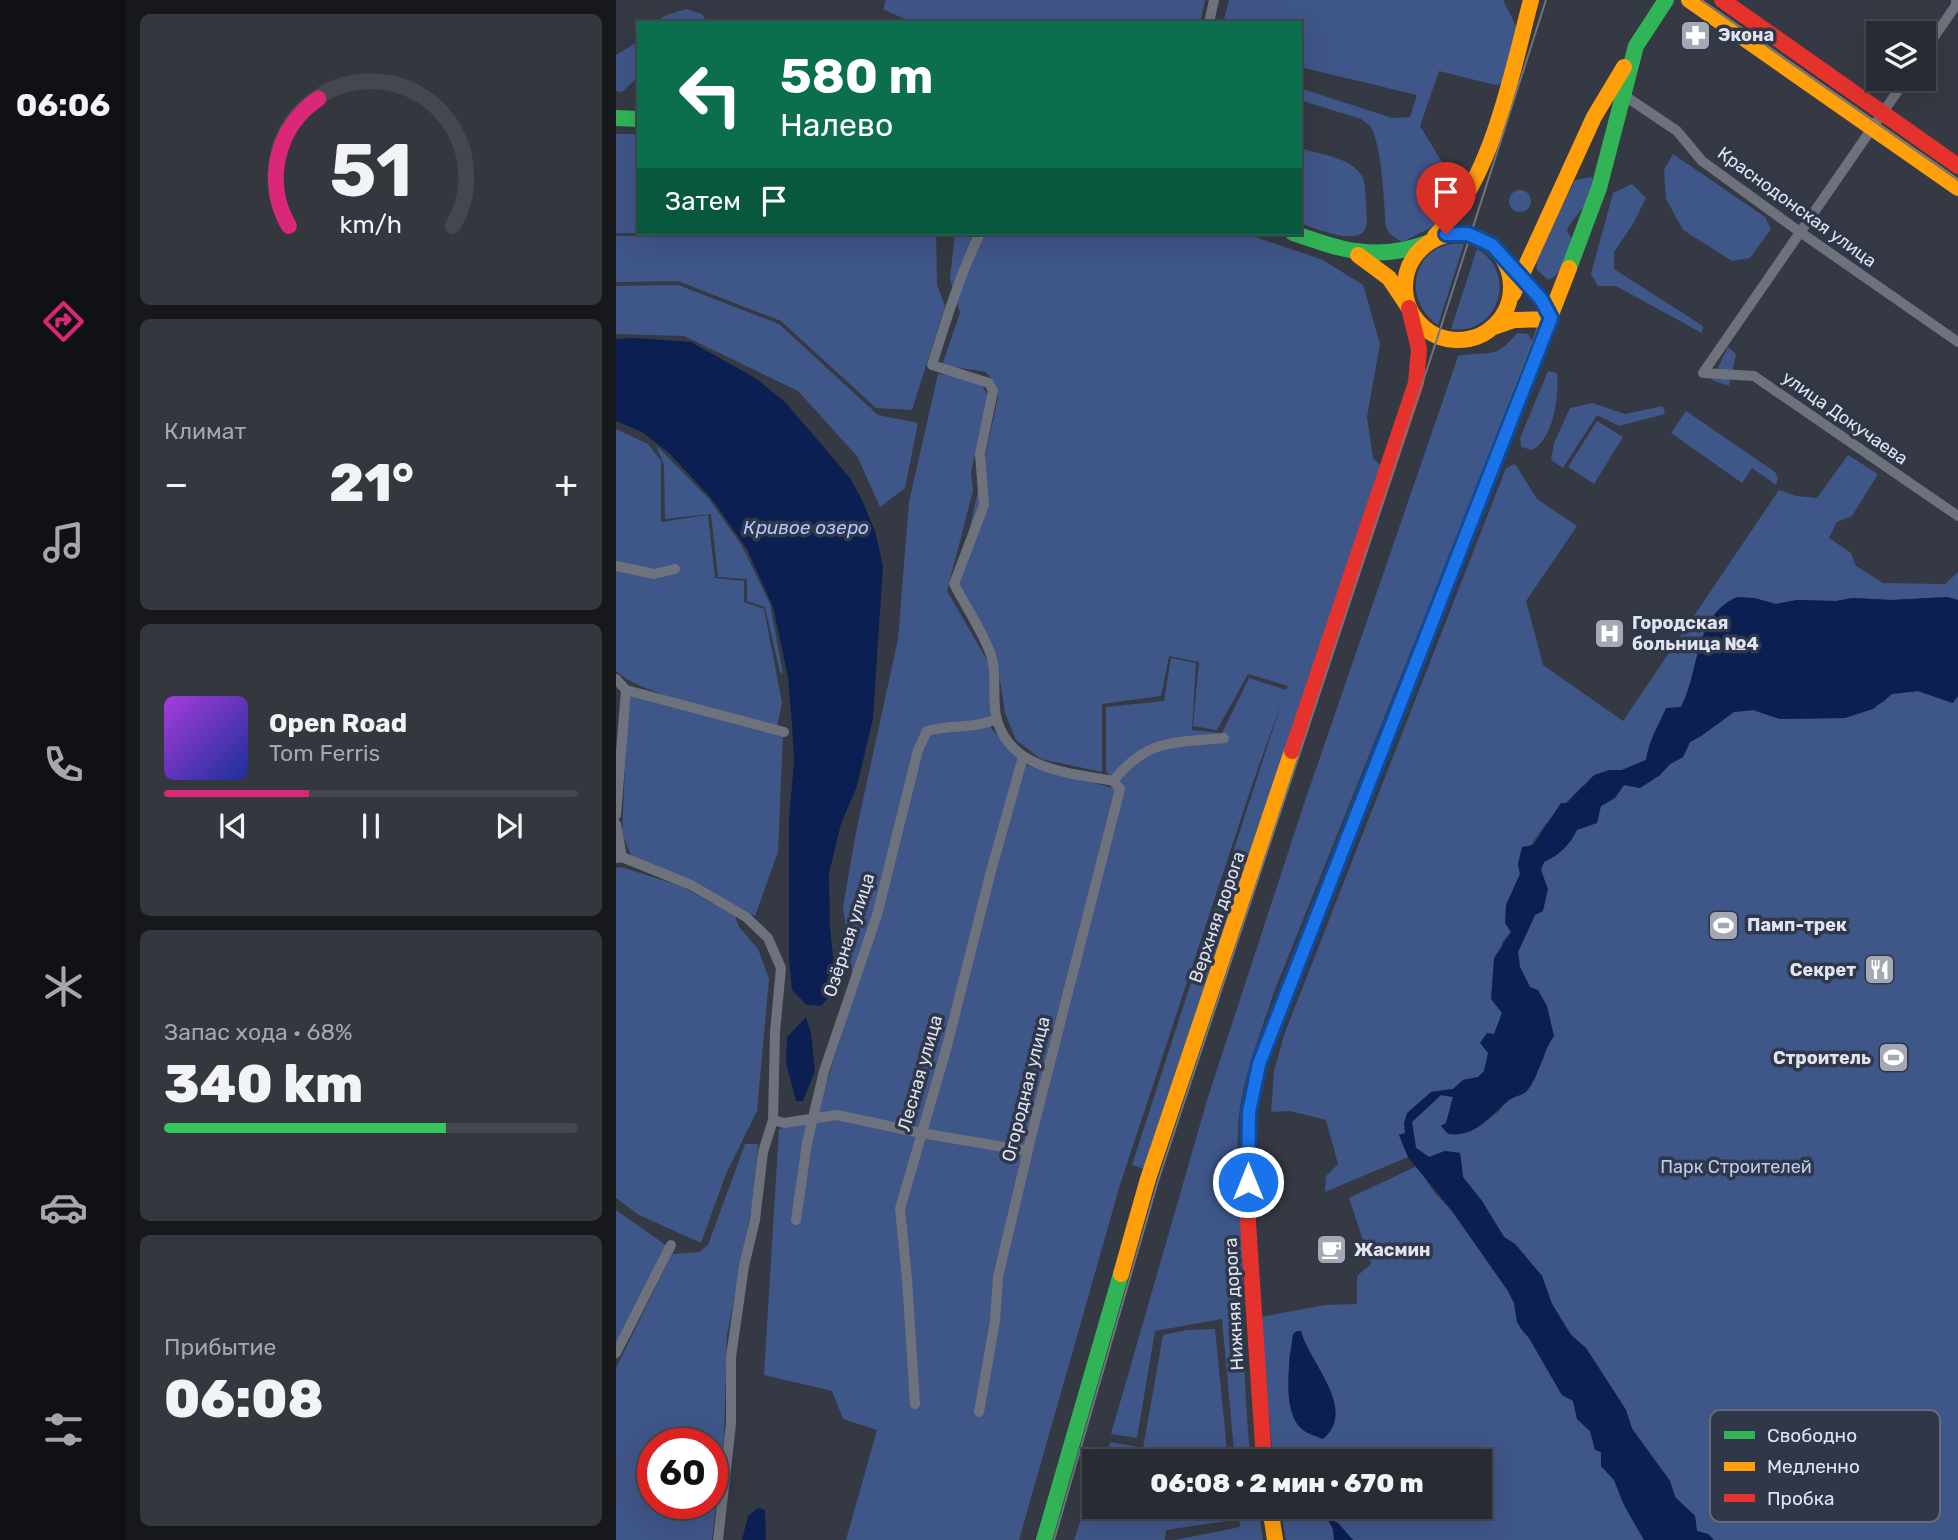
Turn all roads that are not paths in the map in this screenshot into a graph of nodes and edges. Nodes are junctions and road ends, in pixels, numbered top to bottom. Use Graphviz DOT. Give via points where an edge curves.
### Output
graph roads {
  1 [pos="1214,0"];
  2 [pos="1531,0"];
  3 [pos="1666,0"];
  4 [pos="1689,0"];
  5 [pos="1722,0"];
  6 [pos="1956,0"];
  7 [pos="1209,21"];
  8 [pos="1936,34"];
  9 [pos="1636,46"];
  10 [pos="1804,57"];
  11 [pos="1793,73"];
  12 [pos="1898,91"];
  13 [pos="1622,94"];
  14 [pos="1882,113"];
  15 [pos="616,118"];
  16 [pos="637,119"];
  17 [pos="1872,128"];
  18 [pos="1958,166"];
  19 [pos="1958,188"];
  20 [pos="1800,232"];
  21 [pos="979,235"];
  22 [pos="1299,235"];
  23 [pos="1427,243"];
  24 [pos="1356,253"];
  25 [pos="1504,261"];
  26 [pos="1521,276"];
  27 [pos="1507,306"];
  28 [pos="1409,308"];
  29 [pos="1551,318"];
  30 [pos="1491,329"];
  31 [pos="1958,342"];
  32 [pos="1958,516"];
  33 [pos="616,566"];
  34 [pos="675,569"];
  35 [pos="616,679"];
  36 [pos="626,690"];
  37 [pos="997,719"];
  38 [pos="784,732"];
  39 [pos="1224,738"];
  40 [pos="1023,757"];
  41 [pos="1113,780"];
  42 [pos="616,815"];
  43 [pos="616,824"];
  44 [pos="619,858"];
  45 [pos="813,1118"];
  46 [pos="773,1120"];
  47 [pos="921,1133"];
  48 [pos="1028,1151"];
  49 [pos="796,1220"];
  50 [pos="671,1245"];
  51 [pos="616,1353"];
  52 [pos="915,1404"];
  53 [pos="979,1412"];
  54 [pos="1263,1449"];
  55 [pos="1272,1519"];
  56 [pos="718,1540"];
  57 [pos="1044,1540"];
  58 [pos="1275,1540"];
  1 -- 7 [label="street"];
  2 -- 23 [label="main road" via="1478,179 1455,217"];
  3 -- 9 [label="main road"];
  4 -- 11 [label="main road"];
  5 -- 10 [label="main road"];
  6 -- 8 [label="street"];
  9 -- 13 [label="main road, Нижняя дорога"];
  9 -- 26 [label="main road" via="1594,117"];
  10 -- 11 [label="street"];
  10 -- 14 [label="main road"];
  11 -- 17 [label="main road"];
  12 -- 14 [label="street"];
  13 -- 20 [label="street, Краснодонская улица" via="1678,131 1702,161"];
  13 -- 29 [label="main road, Нижняя дорога" via="1599,188"];
  14 -- 17 [label="street"];
  14 -- 18 [label="main road"];
  15 -- 16 [label="main road"];
  17 -- 19 [label="main road"];
  17 -- 20 [label="street"];
  20 -- 31 [label="street, Краснодонская улица"];
  20 -- 32 [label="street, улица Докучаева" via="1703,373 1754,376"];
  21 -- 37 [label="street" via="932,365 989,383 993,391 980,454 984,505 954,584 992,656"];
  22 -- 24 [label="main road"];
  23 -- 24 [label="main road" via="1384,256"];
  23 -- 25 [label="main road" via="1446,234 1468,234 1492,245"];
  23 -- 28 [label="main road" via="1407,271"];
  24 -- 28 [label="main road" via="1389,278"];
  25 -- 26 [label="main road"];
  25 -- 27 [label="main road" via="1511,285"];
  26 -- 27 [label="main road"];
  26 -- 29 [label="main road"];
  27 -- 30 [label="main road"];
  28 -- 30 [label="main road" via="1424,328 1448,339 1466,340"];
  28 -- 57 [label="main road, Верхняя дорога" via="1419,349 1416,383 1149,1179"];
  29 -- 30 [label="main road" via="1514,320"];
  29 -- 54 [label="main road, Нижняя дорога" via="1259,1064 1249,1112 1248,1223"];
  33 -- 34 [label="street" via="654,574"];
  35 -- 36 [label="street"];
  36 -- 38 [label="street"];
  36 -- 42 [label="street"];
  37 -- 40 [label="street" via="1006,739"];
  37 -- 45 [label="street, Озёрная улица" via="927,731 918,750 877,915"];
  39 -- 41 [label="street" via="1163,744 1128,762"];
  40 -- 41 [label="street" via="1038,765"];
  40 -- 47 [label="street, Лесная улица"];
  41 -- 48 [label="street, Огородная улица" via="1120,789"];
  43 -- 44 [label="street"];
  44 -- 46 [label="street" via="691,885 746,917 768,939 781,968"];
  45 -- 46 [label="street" via="784,1123"];
  45 -- 47 [label="street" via="837,1115"];
  45 -- 49 [label="street, Озёрная улица"];
  46 -- 56 [label="street" via="763,1152 731,1357 731,1424"];
  47 -- 48 [label="street"];
  47 -- 52 [label="street, Лесная улица" via="900,1209"];
  48 -- 53 [label="street, Огородная улица" via="998,1277"];
  50 -- 51 [label="street"];
  55 -- 58 [label="main road"];
}
